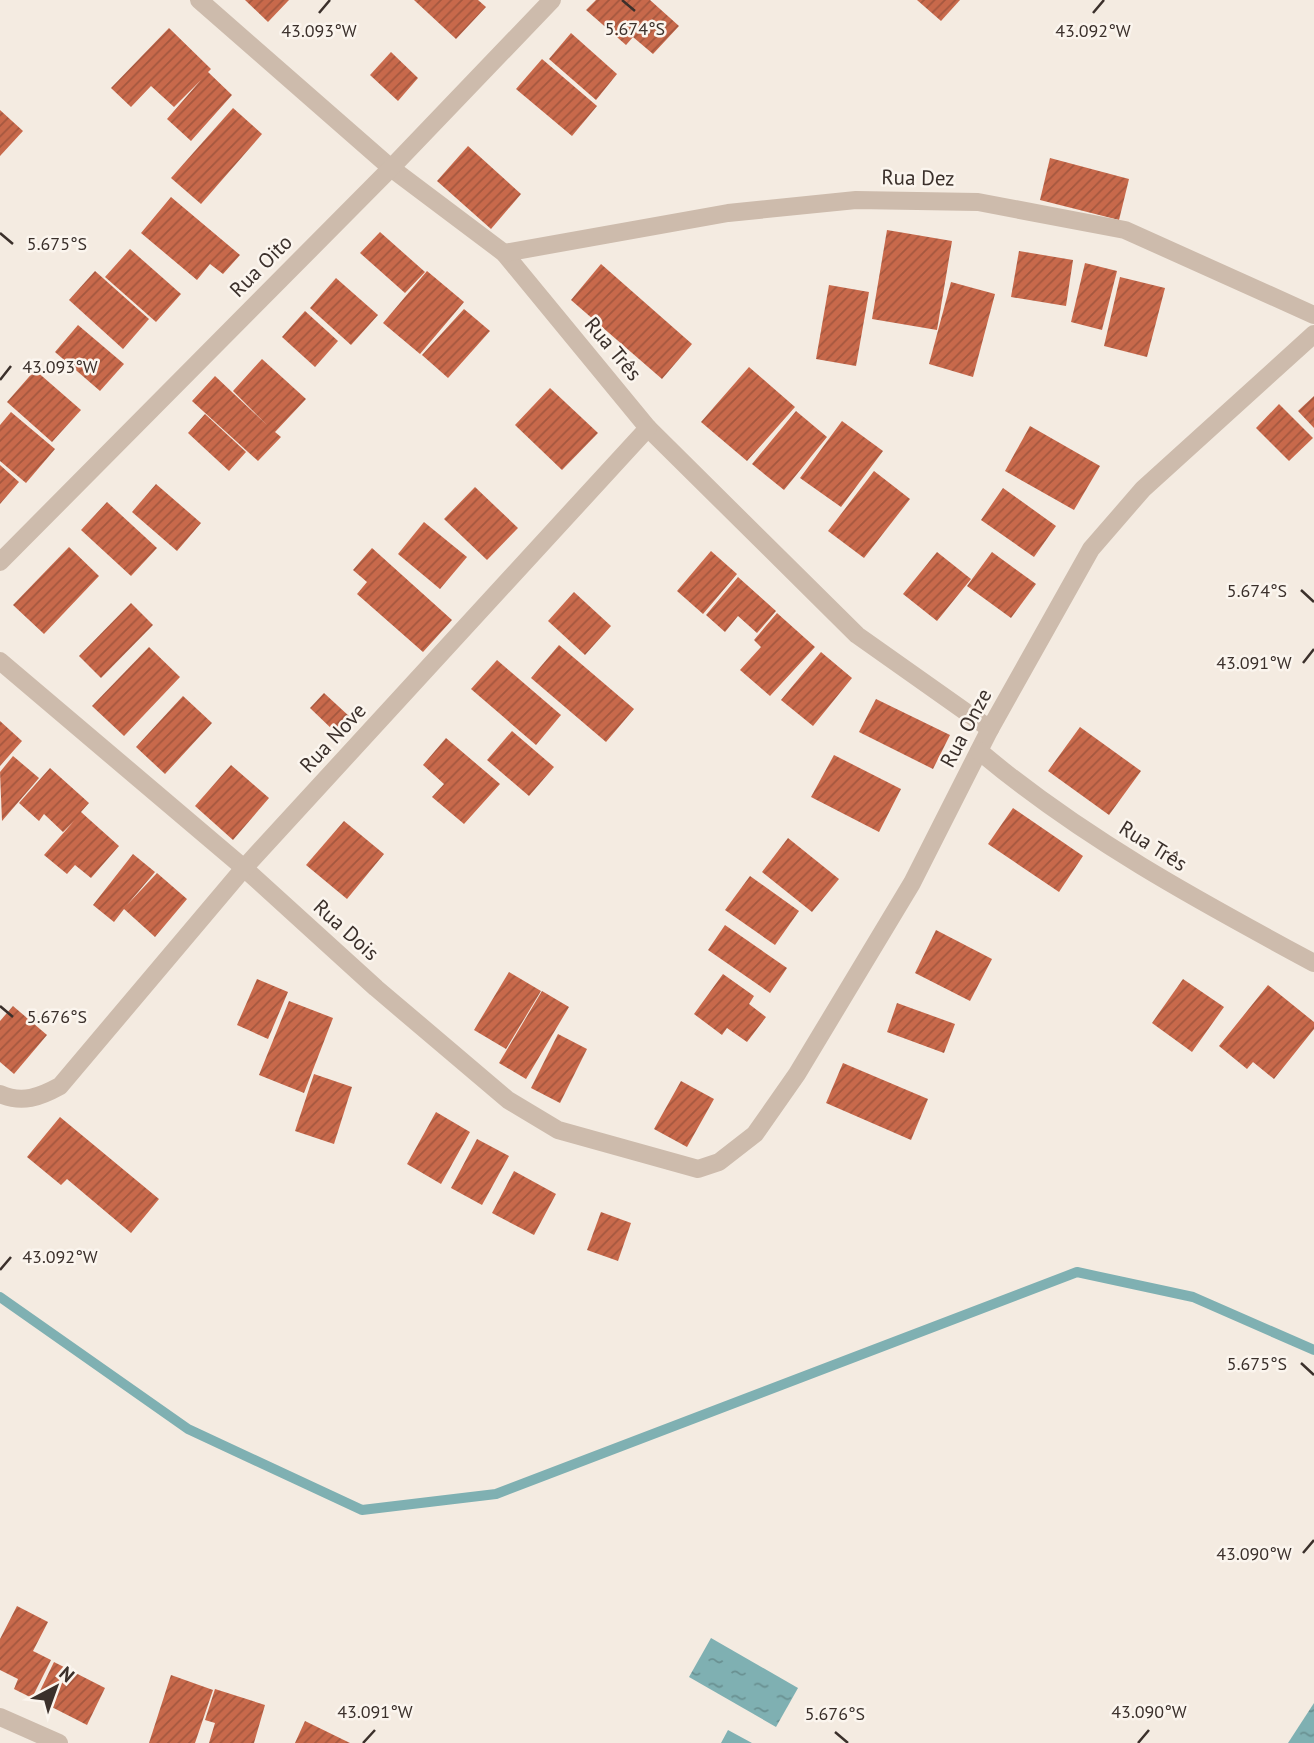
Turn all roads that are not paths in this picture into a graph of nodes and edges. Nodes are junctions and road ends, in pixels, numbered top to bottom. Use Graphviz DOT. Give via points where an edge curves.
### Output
graph roads {
  1 [pos="199,0"];
  2 [pos="552,0"];
  3 [pos="391,168"];
  4 [pos="504,253"];
  5 [pos="1314,315"];
  6 [pos="1314,334"];
  7 [pos="648,428"];
  8 [pos="0,562"];
  9 [pos="0,661"];
  10 [pos="990,729"];
  11 [pos="979,751"];
  12 [pos="244,868"];
  13 [pos="1314,963"];
  14 [pos="0,1094"];
  15 [pos="698,1169"];
  16 [pos="0,1717"];
  17 [pos="59,1743"];
  1 -- 3 [label="street, Rua Três"];
  2 -- 3 [label="street, Rua Oito"];
  3 -- 4 [label="street, Rua Três"];
  3 -- 8 [label="street, Rua Oito"];
  4 -- 5 [label="street, Rua Dez" via="728,213 856,200 978,202 1125,230"];
  4 -- 7 [label="street, Rua Três"];
  6 -- 10 [label="street, Rua Onze" via="1143,489 1091,549"];
  7 -- 10 [label="street, Rua Três" via="858,635"];
  7 -- 12 [label="street, Rua Nove"];
  9 -- 12 [label="street, Rua Dois"];
  10 -- 11 [label="street, Rua Onze"];
  11 -- 13 [label="street, Rua Três" via="1026,791 1133,862"];
  11 -- 15 [label="street, Rua Onze" via="912,883 797,1074 755,1134 719,1162"];
  12 -- 14 [label="street, Rua Nove" via="60,1086 24,1100"];
  12 -- 15 [label="street, Rua Dois" via="508,1100 558,1130"];
  16 -- 17 [label="street"];
}
